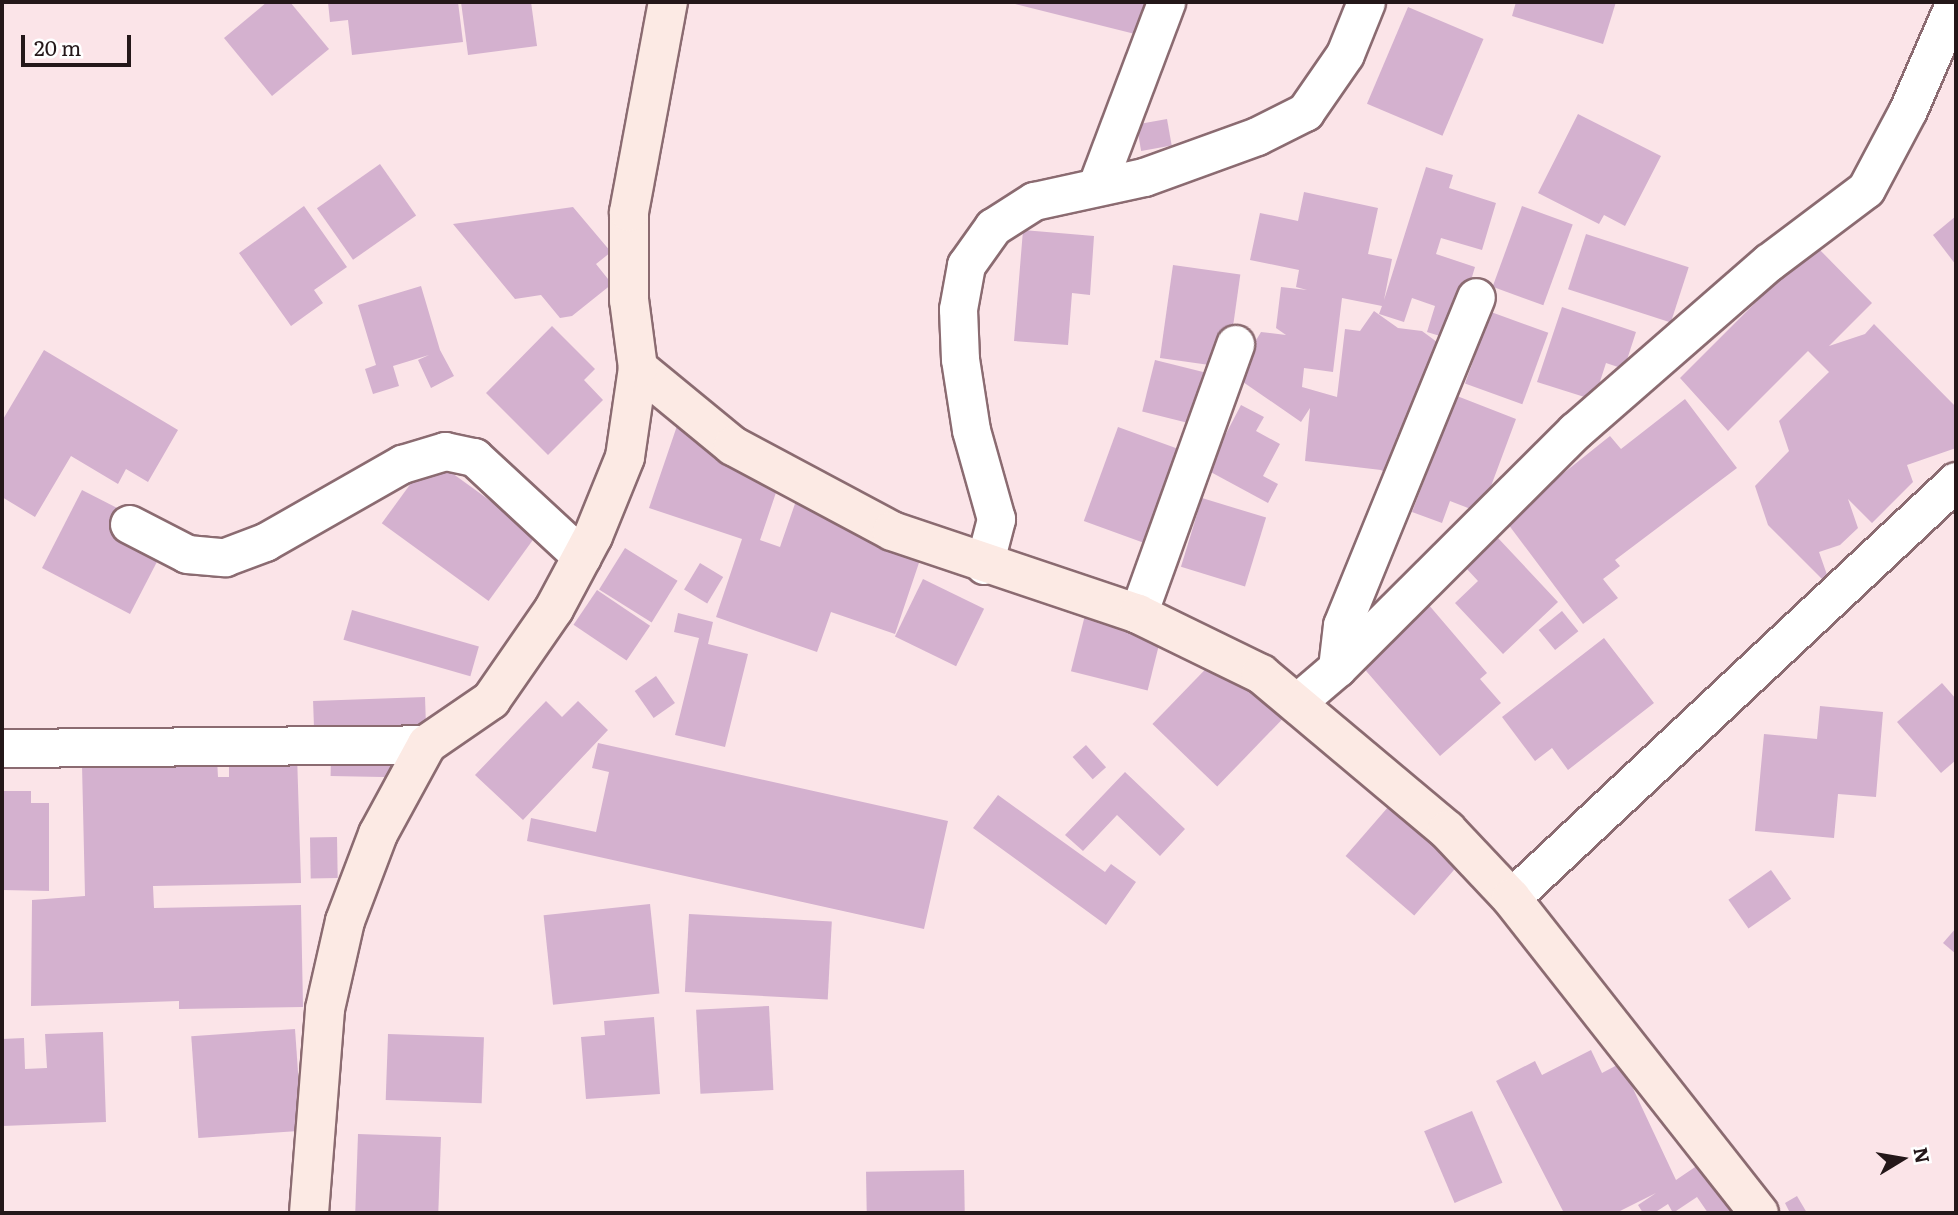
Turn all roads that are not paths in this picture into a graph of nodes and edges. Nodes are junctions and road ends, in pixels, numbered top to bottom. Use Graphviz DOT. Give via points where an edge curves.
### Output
graph roads {
  1 [pos="668,2"];
  2 [pos="1166,2"];
  3 [pos="1366,2"];
  4 [pos="1955,2"];
  5 [pos="1097,185"];
  6 [pos="1476,298"];
  7 [pos="1235,344"];
  8 [pos="638,368"];
  9 [pos="1956,481"];
  10 [pos="129,524"];
  11 [pos="582,557"];
  12 [pos="984,565"];
  13 [pos="1138,614"];
  14 [pos="1337,668"];
  15 [pos="1296,703"];
  16 [pos="426,744"];
  17 [pos="2,748"];
  18 [pos="1511,898"];
  19 [pos="309,1213"];
  20 [pos="1759,1213"];
  1 -- 8 [label="street" via="629,212 629,300"];
  2 -- 5 [label="street"];
  3 -- 5 [label="street" via="1345,54 1305,112 1257,136 1144,177"];
  4 -- 14 [label="street" via="1908,110 1866,189 1769,262 1575,431"];
  5 -- 12 [label="street" via="1034,201 993,227 966,265 958,309 960,359 971,430 996,519"];
  6 -- 14 [label="street" via="1342,625"];
  7 -- 13 [label="street"];
  8 -- 11 [label="street" via="625,457"];
  8 -- 12 [label="street" via="733,446 892,531"];
  9 -- 18 [label="street"];
  10 -- 11 [label="street" via="187,554 225,557 265,542 402,464 445,451 474,457"];
  11 -- 16 [label="street" via="554,609 491,700"];
  12 -- 13 [label="street"];
  13 -- 15 [label="street" via="1261,674"];
  14 -- 15 [label="street"];
  15 -- 18 [label="street" via="1447,831"];
  16 -- 17 [label="street"];
  16 -- 19 [label="street" via="378,834 345,922 325,1009"];
  18 -- 20 [label="street"];
}
